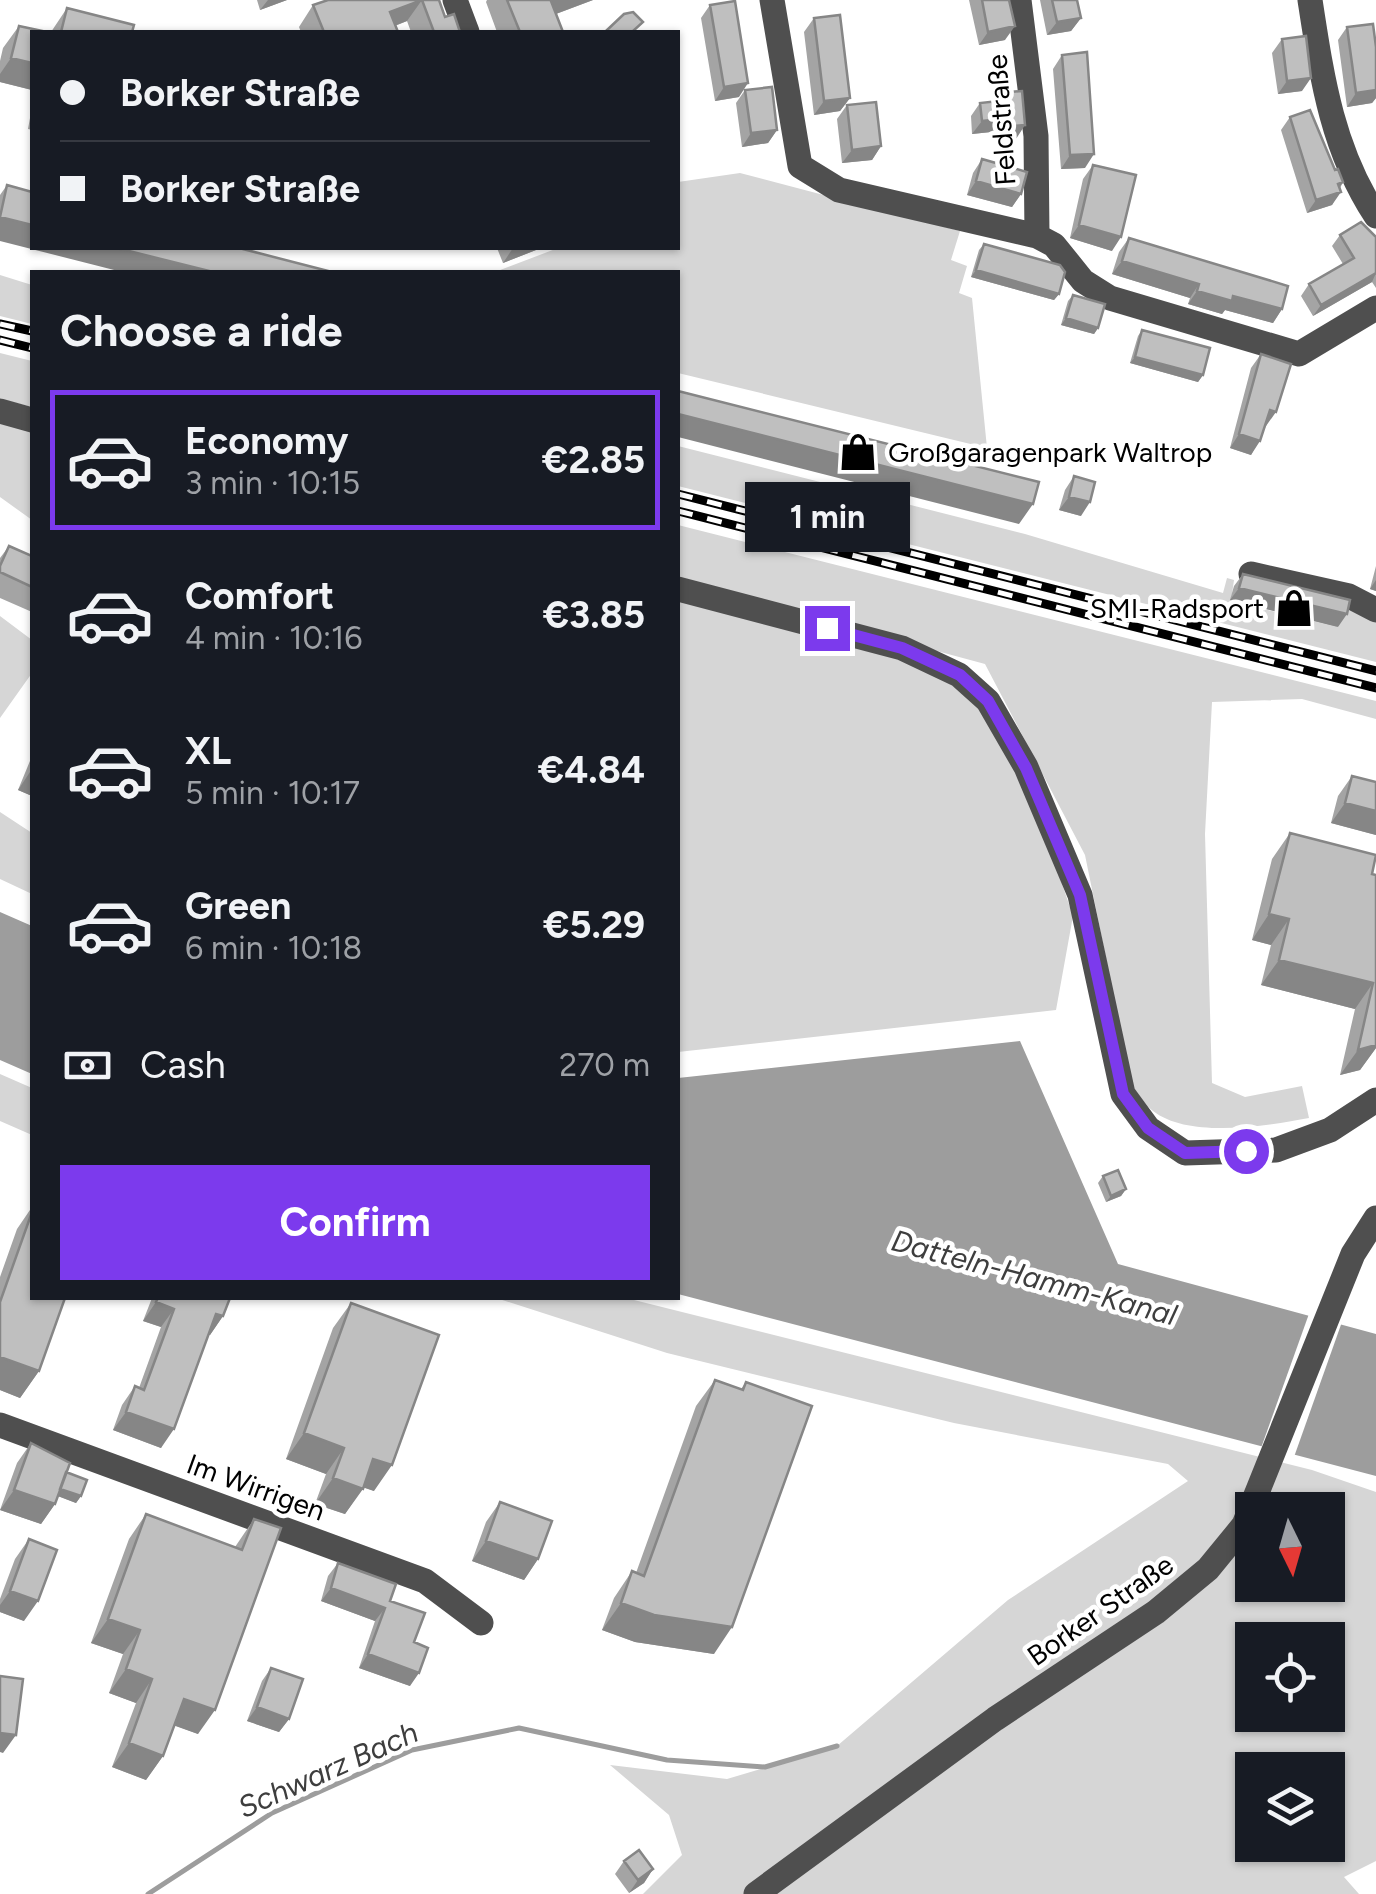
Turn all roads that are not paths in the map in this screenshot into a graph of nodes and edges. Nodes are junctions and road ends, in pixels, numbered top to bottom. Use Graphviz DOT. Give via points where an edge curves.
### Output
graph roads {
  1 [pos="455,0"];
  2 [pos="772,0"];
  3 [pos="1019,0"];
  4 [pos="1310,0"];
  5 [pos="466,30"];
  6 [pos="1376,216"];
  7 [pos="1036,236"];
  8 [pos="1376,308"];
  9 [pos="0,411"];
  10 [pos="30,419"];
  11 [pos="1251,574"];
  12 [pos="680,590"];
  13 [pos="1376,610"];
  14 [pos="1376,1100"];
  15 [pos="1376,1218"];
  16 [pos="0,1424"];
  17 [pos="481,1623"];
  18 [pos="756,1894"];
  1 -- 5 [label="street"];
  2 -- 7 [label="street" via="800,166 839,190"];
  3 -- 7 [label="street, Feldstraße" via="1036,136"];
  4 -- 6 [label="street" via="1337,140"];
  7 -- 8 [label="street" via="1110,298 1299,354"];
  9 -- 10 [label="street"];
  11 -- 13 [label="street" via="1349,596"];
  12 -- 14 [label="street" via="902,648 960,675 988,701 1026,768 1080,895 1123,1094 1148,1128 1185,1153 1276,1150 1330,1130"];
  15 -- 18 [label="street, Borker Straße" via="1353,1254 1244,1526 1195,1580"];
  16 -- 17 [label="street, Im Wirrigen" via="425,1581"];
}
